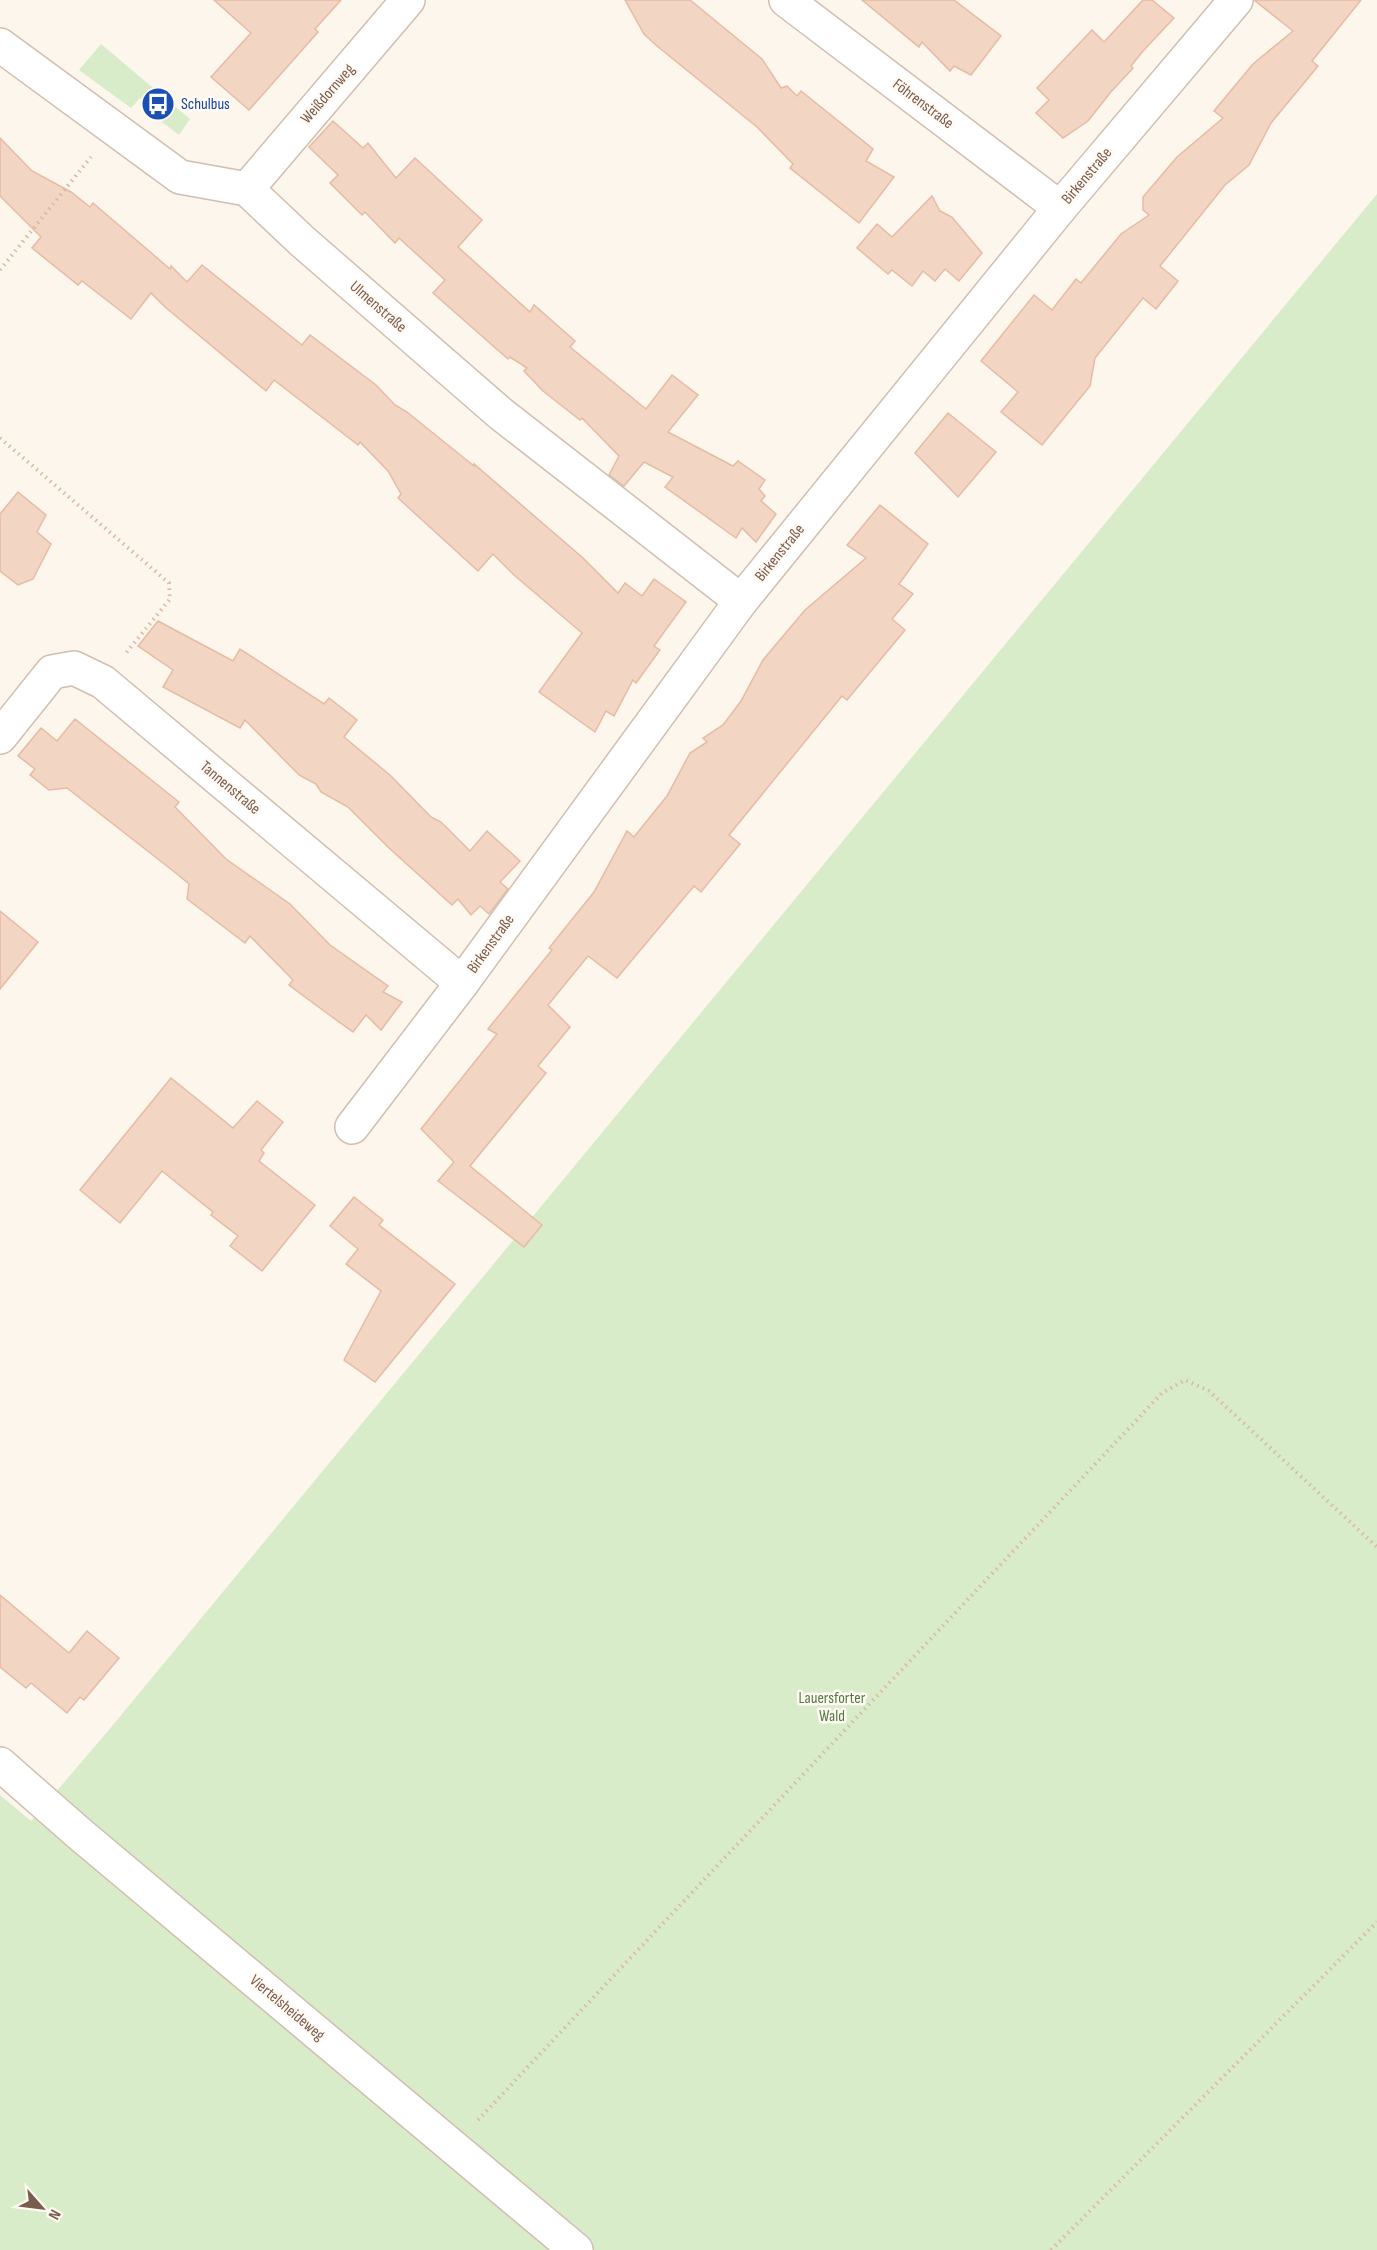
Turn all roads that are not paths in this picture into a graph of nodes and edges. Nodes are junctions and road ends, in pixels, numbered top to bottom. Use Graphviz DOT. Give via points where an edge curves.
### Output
graph roads {
  1 [pos="408,0"];
  2 [pos="786,0"];
  3 [pos="1236,0"];
  4 [pos="0,45"];
  5 [pos="247,189"];
  6 [pos="1060,208"];
  7 [pos="741,601"];
  8 [pos="0,737"];
  9 [pos="462,983"];
  10 [pos="352,1127"];
  11 [pos="0,1764"];
  12 [pos="576,2250"];
  1 -- 5 [label="street, Weißdornweg"];
  2 -- 6 [label="street, Föhrenstraße"];
  3 -- 6 [label="street, Birkenstraße"];
  4 -- 5 [label="street" via="180,177"];
  5 -- 7 [label="street, Ulmenstraße" via="501,414"];
  6 -- 7 [label="street, Birkenstraße"];
  7 -- 9 [label="street, Birkenstraße"];
  8 -- 9 [label="street, Tannenstraße" via="52,672 74,668 103,682"];
  9 -- 10 [label="street, Birkenstraße"];
  11 -- 12 [label="street, Viertelsheideweg"];
}
